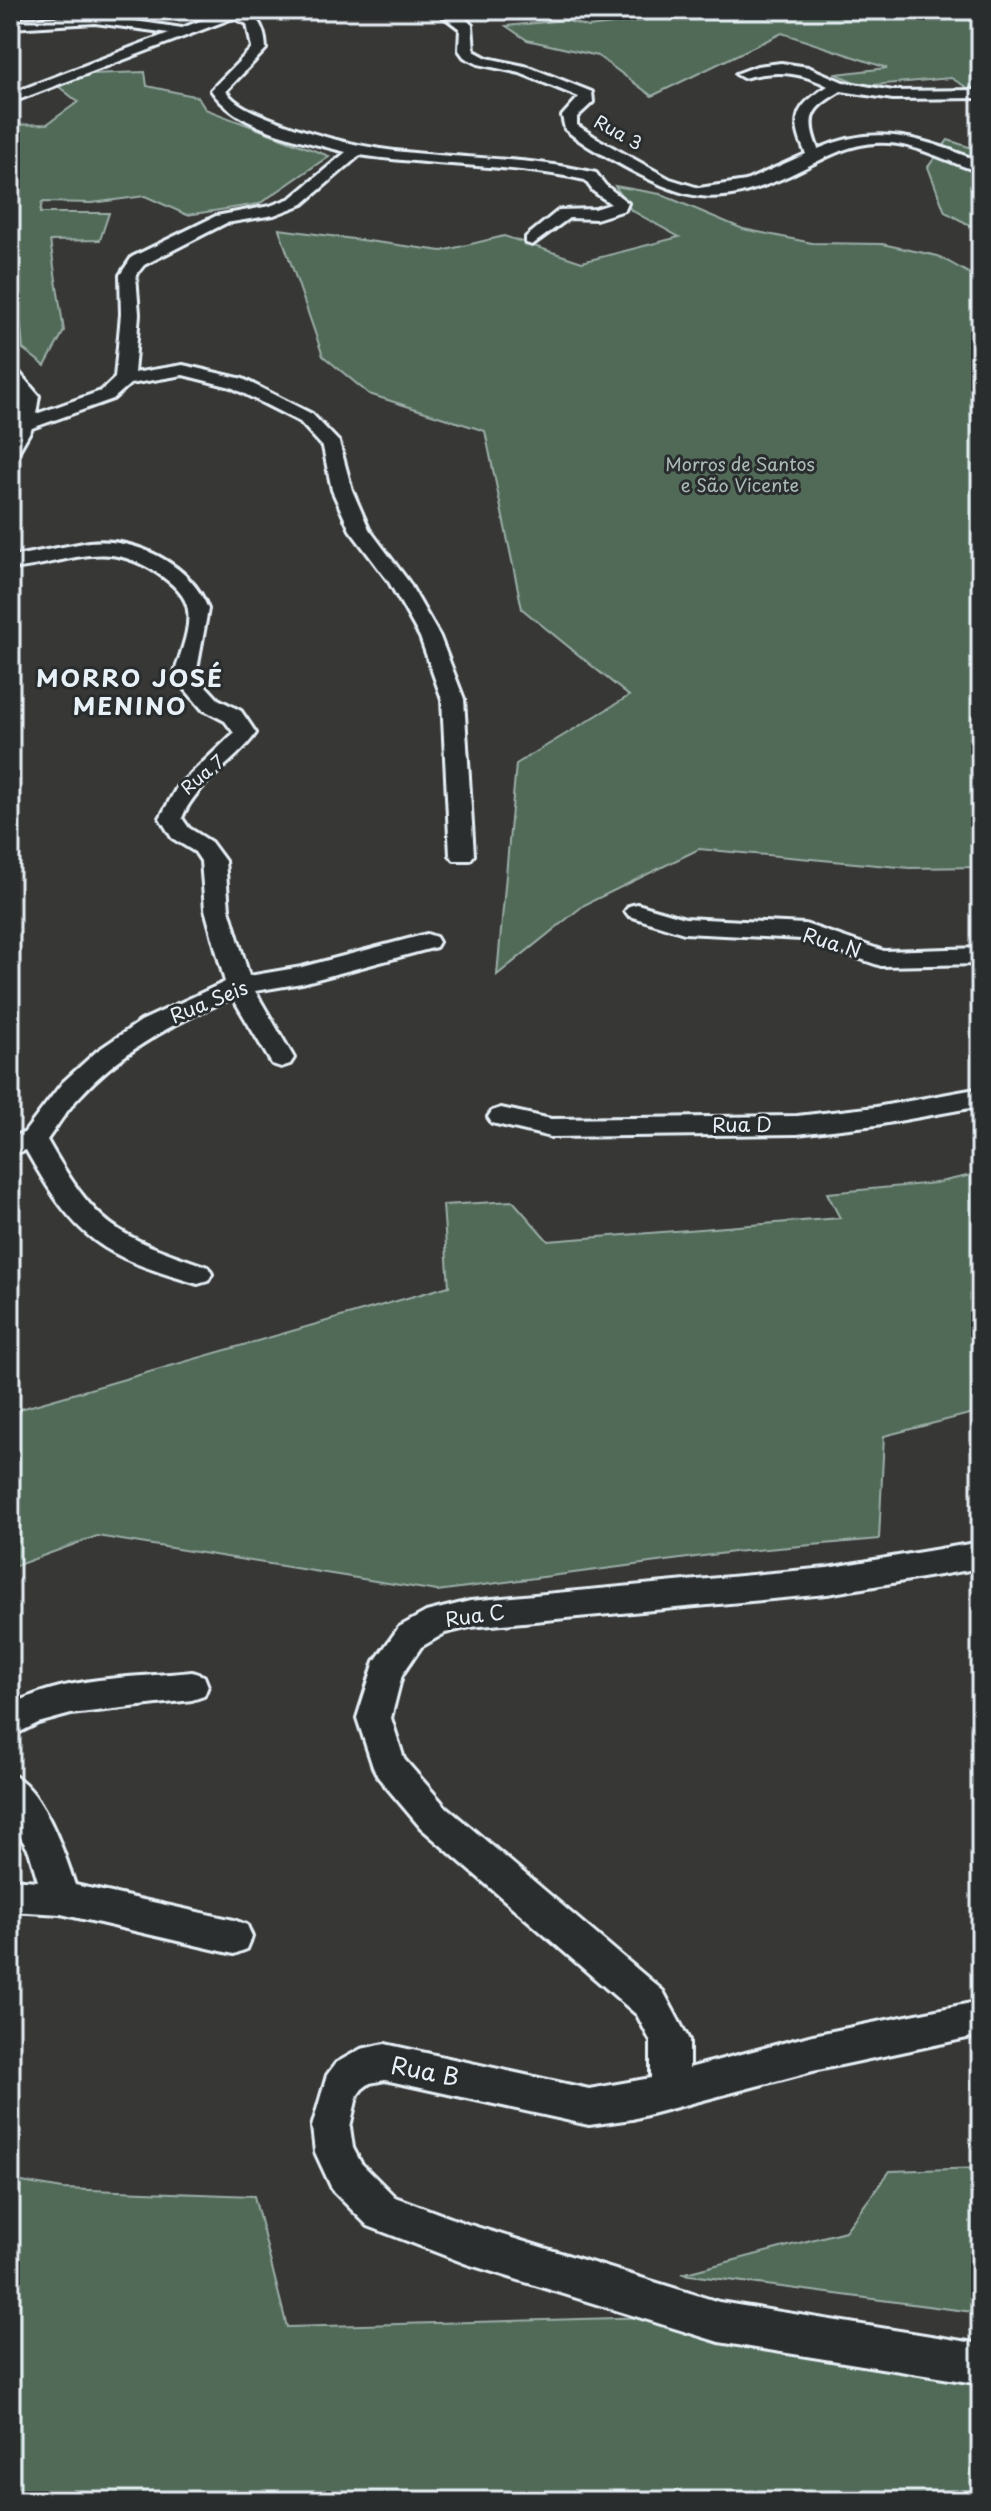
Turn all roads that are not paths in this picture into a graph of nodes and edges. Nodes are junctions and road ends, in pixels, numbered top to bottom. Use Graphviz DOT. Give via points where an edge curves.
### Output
graph roads {
  1 [pos="442,10"];
  2 [pos="238,11"];
  3 [pos="10,24"];
  4 [pos="179,31"];
  5 [pos="743,74"];
  6 [pos="839,86"];
  7 [pos="981,94"];
  8 [pos="10,99"];
  9 [pos="356,150"];
  10 [pos="814,156"];
  11 [pos="981,167"];
  12 [pos="590,176"];
  13 [pos="685,191"];
  14 [pos="532,240"];
  15 [pos="10,373"];
  16 [pos="124,380"];
  17 [pos="25,424"];
  18 [pos="10,450"];
  19 [pos="10,563"];
  20 [pos="462,855"];
  21 [pos="637,911"];
  22 [pos="427,942"];
  23 [pos="981,956"];
  24 [pos="239,986"];
  25 [pos="281,1058"];
  26 [pos="981,1097"];
  27 [pos="501,1117"];
  28 [pos="22,1143"];
  29 [pos="198,1274"];
  30 [pos="981,1555"];
  31 [pos="192,1686"];
  32 [pos="10,1723"];
  33 [pos="10,1789"];
  34 [pos="10,1895"];
  35 [pos="61,1898"];
  36 [pos="234,1937"];
  37 [pos="981,2018"];
  38 [pos="670,2089"];
  39 [pos="981,2364"];
  1 -- 13 [label="street, Rua 3" via="467,28 469,54 587,95 569,116 570,126"];
  2 -- 4 [label="street"];
  2 -- 9 [label="street" via="253,21 259,49 218,90 222,100 279,126"];
  3 -- 4 [label="street" via="114,18"];
  4 -- 8 [label="street"];
  5 -- 6 [label="street" via="781,66 811,71"];
  6 -- 7 [label="street" via="893,95"];
  6 -- 10 [label="street" via="814,101 802,117 801,129"];
  9 -- 12 [label="street" via="542,166"];
  9 -- 16 [label="street" via="297,201 222,219 168,241 138,261 128,275"];
  10 -- 11 [label="street, Rua 3" via="854,139 881,137 927,146"];
  10 -- 13 [label="street, Rua 3" via="747,185"];
  12 -- 13 [label="street"];
  12 -- 14 [label="street" via="619,207 596,214 565,213"];
  15 -- 17 [label="street" via="29,392"];
  16 -- 17 [label="street" via="107,395"];
  16 -- 20 [label="street" via="175,370 203,373 277,402 323,433 360,530 430,637 453,699"];
  17 -- 18 [label="street"];
  19 -- 24 [label="street, Rua 7" via="101,546 124,548 168,572 191,594 198,610 185,676 210,704 233,716 245,733 235,749 178,796 171,818 180,833 203,847 213,861 217,909"];
  21 -- 23 [label="street, Rua N" via="684,925 805,932 881,958"];
  22 -- 24 [label="street, Rua Seis"];
  24 -- 25 [label="street, Rua 7"];
  24 -- 28 [label="street, Rua Seis" via="150,1027 106,1057"];
  26 -- 27 [label="street, Rua D" via="797,1125 551,1128"];
  28 -- 29 [label="street, Rua Seis" via="98,1231 132,1251"];
  30 -- 38 [label="street, Rua C" via="827,1581 448,1618 410,1637 387,1671 374,1718 390,1767 433,1817 650,2003 670,2040"];
  31 -- 32 [label="street" via="72,1700 41,1707"];
  33 -- 35 [label="street" via="45,1846"];
  34 -- 35 [label="street"];
  35 -- 36 [label="street"];
  37 -- 38 [label="street, Rua B"];
  38 -- 39 [label="street, Rua B" via="589,2107 385,2062 361,2067 340,2088 331,2127 334,2152 347,2177 382,2212 467,2244 719,2322"];
}
